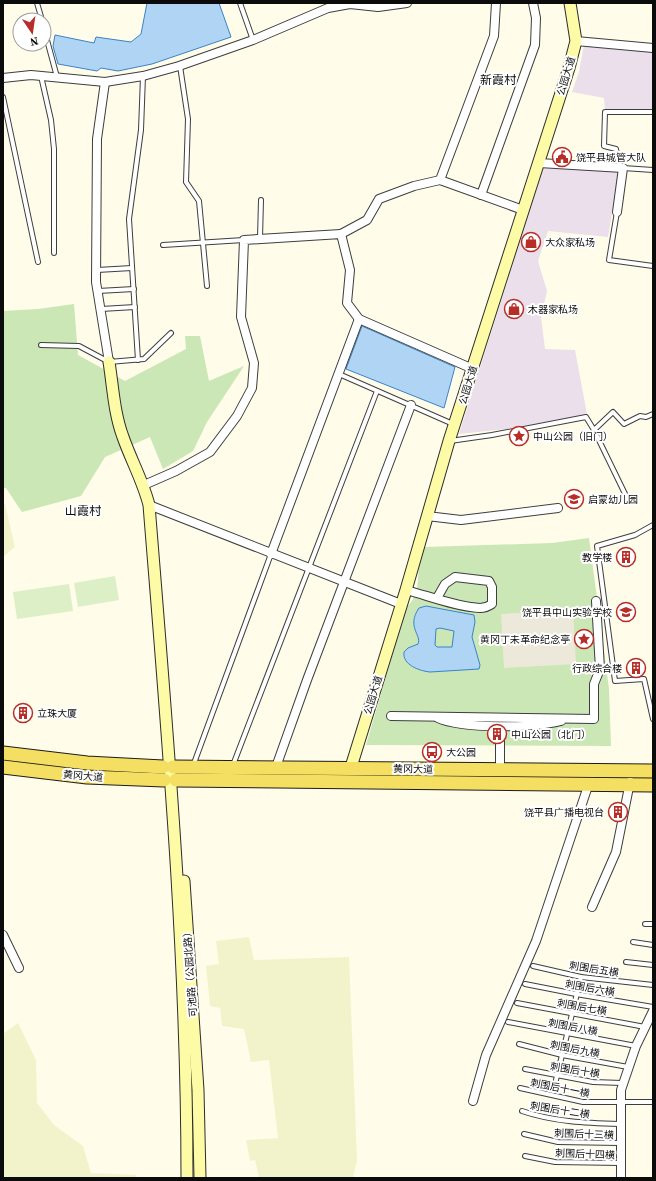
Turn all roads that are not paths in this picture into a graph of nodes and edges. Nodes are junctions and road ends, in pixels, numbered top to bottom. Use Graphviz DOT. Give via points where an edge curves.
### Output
graph roads {
  1 [pos="240,3"];
  2 [pos="407,3"];
  3 [pos="496,3"];
  4 [pos="533,3"];
  5 [pos="570,3"];
  6 [pos="253,40"];
  7 [pos="576,41"];
  8 [pos="653,48"];
  9 [pos="50,52"];
  10 [pos="180,66"];
  11 [pos="41,76"];
  12 [pos="143,76"];
  13 [pos="3,78"];
  14 [pos="57,78"];
  15 [pos="105,82"];
  16 [pos="3,97"];
  17 [pos="653,112"];
  18 [pos="540,163"];
  19 [pos="623,168"];
  20 [pos="653,170"];
  21 [pos="440,180"];
  22 [pos="481,194"];
  23 [pos="261,200"];
  24 [pos="523,210"];
  25 [pos="617,212"];
  26 [pos="341,234"];
  27 [pos="260,238"];
  28 [pos="244,240"];
  29 [pos="203,243"];
  30 [pos="163,245"];
  31 [pos="54,253"];
  32 [pos="38,262"];
  33 [pos="653,266"];
  34 [pos="132,268"];
  35 [pos="96,270"];
  36 [pos="207,286"];
  37 [pos="134,289"];
  38 [pos="98,291"];
  39 [pos="135,307"];
  40 [pos="101,309"];
  41 [pos="359,319"];
  42 [pos="171,333"];
  43 [pos="41,345"];
  44 [pos="138,360"];
  45 [pos="109,362"];
  46 [pos="473,369"];
  47 [pos="339,374"];
  48 [pos="377,391"];
  49 [pos="411,405"];
  50 [pos="653,414"];
  51 [pos="456,425"];
  52 [pos="594,430"];
  53 [pos="449,441"];
  54 [pos="144,485"];
  55 [pos="628,500"];
  56 [pos="150,505"];
  57 [pos="558,508"];
  58 [pos="428,516"];
  59 [pos="653,525"];
  60 [pos="271,554"];
  61 [pos="308,568"];
  62 [pos="345,583"];
  63 [pos="406,590"];
  64 [pos="437,598"];
  65 [pos="596,601"];
  66 [pos="401,604"];
  67 [pos="391,716"];
  68 [pos="653,718"];
  69 [pos="500,741"];
  70 [pos="3,753"];
  71 [pos="171,766"];
  72 [pos="193,766"];
  73 [pos="3,767"];
  74 [pos="232,767"];
  75 [pos="276,767"];
  76 [pos="351,767"];
  77 [pos="653,771"];
  78 [pos="500,772"];
  79 [pos="630,782"];
  80 [pos="589,783"];
  81 [pos="653,785"];
  82 [pos="592,907"];
  83 [pos="645,924"];
  84 [pos="653,924"];
  85 [pos="3,935"];
  86 [pos="633,942"];
  87 [pos="653,945"];
  88 [pos="626,962"];
  89 [pos="653,965"];
  90 [pos="533,966"];
  91 [pos="19,968"];
  92 [pos="581,977"];
  93 [pos="525,984"];
  94 [pos="653,986"];
  95 [pos="576,994"];
  96 [pos="517,1003"];
  97 [pos="653,1007"];
  98 [pos="653,1011"];
  99 [pos="571,1014"];
  100 [pos="508,1022"];
  101 [pos="645,1027"];
  102 [pos="566,1034"];
  103 [pos="519,1044"];
  104 [pos="636,1046"];
  105 [pos="562,1055"];
  106 [pos="628,1067"];
  107 [pos="525,1069"];
  108 [pos="557,1077"];
  109 [pos="622,1083"];
  110 [pos="520,1088"];
  111 [pos="473,1101"];
  112 [pos="620,1102"];
  113 [pos="653,1102"];
  114 [pos="522,1111"];
  115 [pos="620,1124"];
  116 [pos="524,1134"];
  117 [pos="620,1143"];
  118 [pos="525,1156"];
  119 [pos="621,1163"];
  120 [pos="187,1178"];
  121 [pos="200,1178"];
  122 [pos="621,1178"];
  1 -- 6 [label="lane"];
  2 -- 6 [label="street" via="378,7 350,4 328,8"];
  3 -- 21 [label="street" via="494,36"];
  4 -- 22 [label="street" via="536,18 535,45"];
  5 -- 7 [label="main road, 公园大道"];
  6 -- 10 [label="street"];
  7 -- 8 [label="street"];
  7 -- 18 [label="main road, 公园大道"];
  9 -- 14 [label="lane"];
  10 -- 12 [label="street"];
  10 -- 29 [label="lane" via="188,119 186,182 200,201"];
  11 -- 13 [label="street"];
  11 -- 14 [label="street"];
  11 -- 31 [label="lane" via="51,120 54,149"];
  12 -- 15 [label="street"];
  12 -- 34 [label="lane" via="141,130 129,219"];
  14 -- 15 [label="street"];
  15 -- 35 [label="street" via="97,139"];
  16 -- 32 [label="lane"];
  17 -- 19 [label="lane" via="605,112 604,146 616,149 618,162"];
  18 -- 19 [label="street"];
  18 -- 24 [label="main road, 公园大道"];
  19 -- 20 [label="lane"];
  19 -- 25 [label="street"];
  21 -- 22 [label="street"];
  21 -- 26 [label="street" via="414,186 380,199 367,220"];
  22 -- 24 [label="street"];
  23 -- 27 [label="lane"];
  24 -- 46 [label="main road, 公园大道"];
  25 -- 33 [label="lane" via="609,260"];
  26 -- 27 [label="street"];
  26 -- 41 [label="street" via="350,270 347,303"];
  27 -- 28 [label="street"];
  28 -- 29 [label="lane"];
  28 -- 54 [label="street" via="241,317 254,362 252,388 237,416 210,452"];
  29 -- 30 [label="lane"];
  29 -- 36 [label="lane"];
  34 -- 35 [label="lane"];
  34 -- 37 [label="lane"];
  35 -- 38 [label="street"];
  37 -- 38 [label="lane"];
  37 -- 39 [label="lane"];
  38 -- 40 [label="street"];
  39 -- 40 [label="lane"];
  39 -- 44 [label="lane"];
  40 -- 45 [label="street"];
  41 -- 46 [label="street"];
  41 -- 47 [label="street"];
  42 -- 44 [label="lane" via="144,360"];
  43 -- 45 [label="lane" via="79,346"];
  44 -- 45 [label="lane"];
  45 -- 54 [label="main road" via="116,412 123,437"];
  46 -- 51 [label="main road, 公园大道"];
  47 -- 48 [label="lane"];
  47 -- 60 [label="street"];
  48 -- 49 [label="lane"];
  48 -- 61 [label="lane"];
  49 -- 51 [label="lane"];
  49 -- 62 [label="street"];
  50 -- 52 [label="lane" via="640,416 624,424 613,412"];
  51 -- 53 [label="main road, 公园大道"];
  52 -- 53 [label="lane" via="586,417"];
  52 -- 55 [label="lane"];
  53 -- 58 [label="main road, 公园大道"];
  54 -- 56 [label="main road"];
  56 -- 60 [label="street"];
  56 -- 71 [label="main road"];
  57 -- 58 [label="street" via="461,520"];
  58 -- 63 [label="main road, 公园大道"];
  59 -- 68 [label="lane" via="635,535 597,546 615,681 644,679"];
  60 -- 61 [label="street"];
  60 -- 72 [label="lane"];
  61 -- 62 [label="street"];
  61 -- 74 [label="lane"];
  62 -- 66 [label="street"];
  62 -- 75 [label="street" via="306,680"];
  63 -- 64 [label="street"];
  63 -- 66 [label="main road, 公园大道"];
  64 -- 64 [label="street" via="446,584 455,577 489,581 492,587 492,604 482,608"];
  65 -- 67 [label="street" via="600,669 594,684 594,719 571,718 548,724 500,725 447,722 433,716"];
  66 -- 76 [label="main road, 公园大道"];
  69 -- 78 [label="street"];
  70 -- 71 [label="main road, 黄冈大道" via="87,763"];
  71 -- 77 [label="main road, 黄冈大道"];
  71 -- 120 [label="main road, 可池路（公园北路）" via="187,1088"];
  71 -- 121 [label="main road, 可池路（公园北路）" via="198,1090"];
  73 -- 81 [label="main road, 黄冈大道" via="87,777 170,780"];
  79 -- 82 [label="street" via="616,852"];
  80 -- 111 [label="street" via="536,941 486,1055"];
  83 -- 84 [label="lane"];
  85 -- 91 [label="street"];
  86 -- 87 [label="lane"];
  88 -- 89 [label="lane"];
  90 -- 92 [label="lane, 刺围后五横"];
  92 -- 94 [label="lane, 刺围后五横"];
  92 -- 95 [label="lane"];
  93 -- 95 [label="lane, 刺围后六横"];
  95 -- 97 [label="lane, 刺围后六横"];
  95 -- 99 [label="lane"];
  96 -- 99 [label="lane, 刺围后七横"];
  98 -- 101 [label="street"];
  99 -- 101 [label="lane, 刺围后七横"];
  99 -- 102 [label="lane"];
  100 -- 102 [label="lane, 刺围后八横"];
  101 -- 104 [label="street"];
  102 -- 104 [label="lane, 刺围后八横"];
  102 -- 105 [label="lane"];
  103 -- 105 [label="lane, 刺围后九横"];
  104 -- 106 [label="street"];
  105 -- 106 [label="lane, 刺围后九横"];
  105 -- 108 [label="lane"];
  106 -- 109 [label="street"];
  107 -- 108 [label="lane, 刺围后十横"];
  108 -- 109 [label="lane, 刺围后十横"];
  109 -- 112 [label="street"];
  110 -- 112 [label="lane, 刺围后十一横" via="583,1102"];
  112 -- 113 [label="lane, 刺围后十一横"];
  112 -- 115 [label="street"];
  114 -- 115 [label="lane, 刺围后十二横" via="579,1123"];
  115 -- 117 [label="street"];
  116 -- 117 [label="lane, 刺围后十三横" via="558,1142"];
  117 -- 119 [label="street"];
  118 -- 119 [label="lane, 刺围后十四横" via="555,1162"];
  119 -- 122 [label="street"];
}
